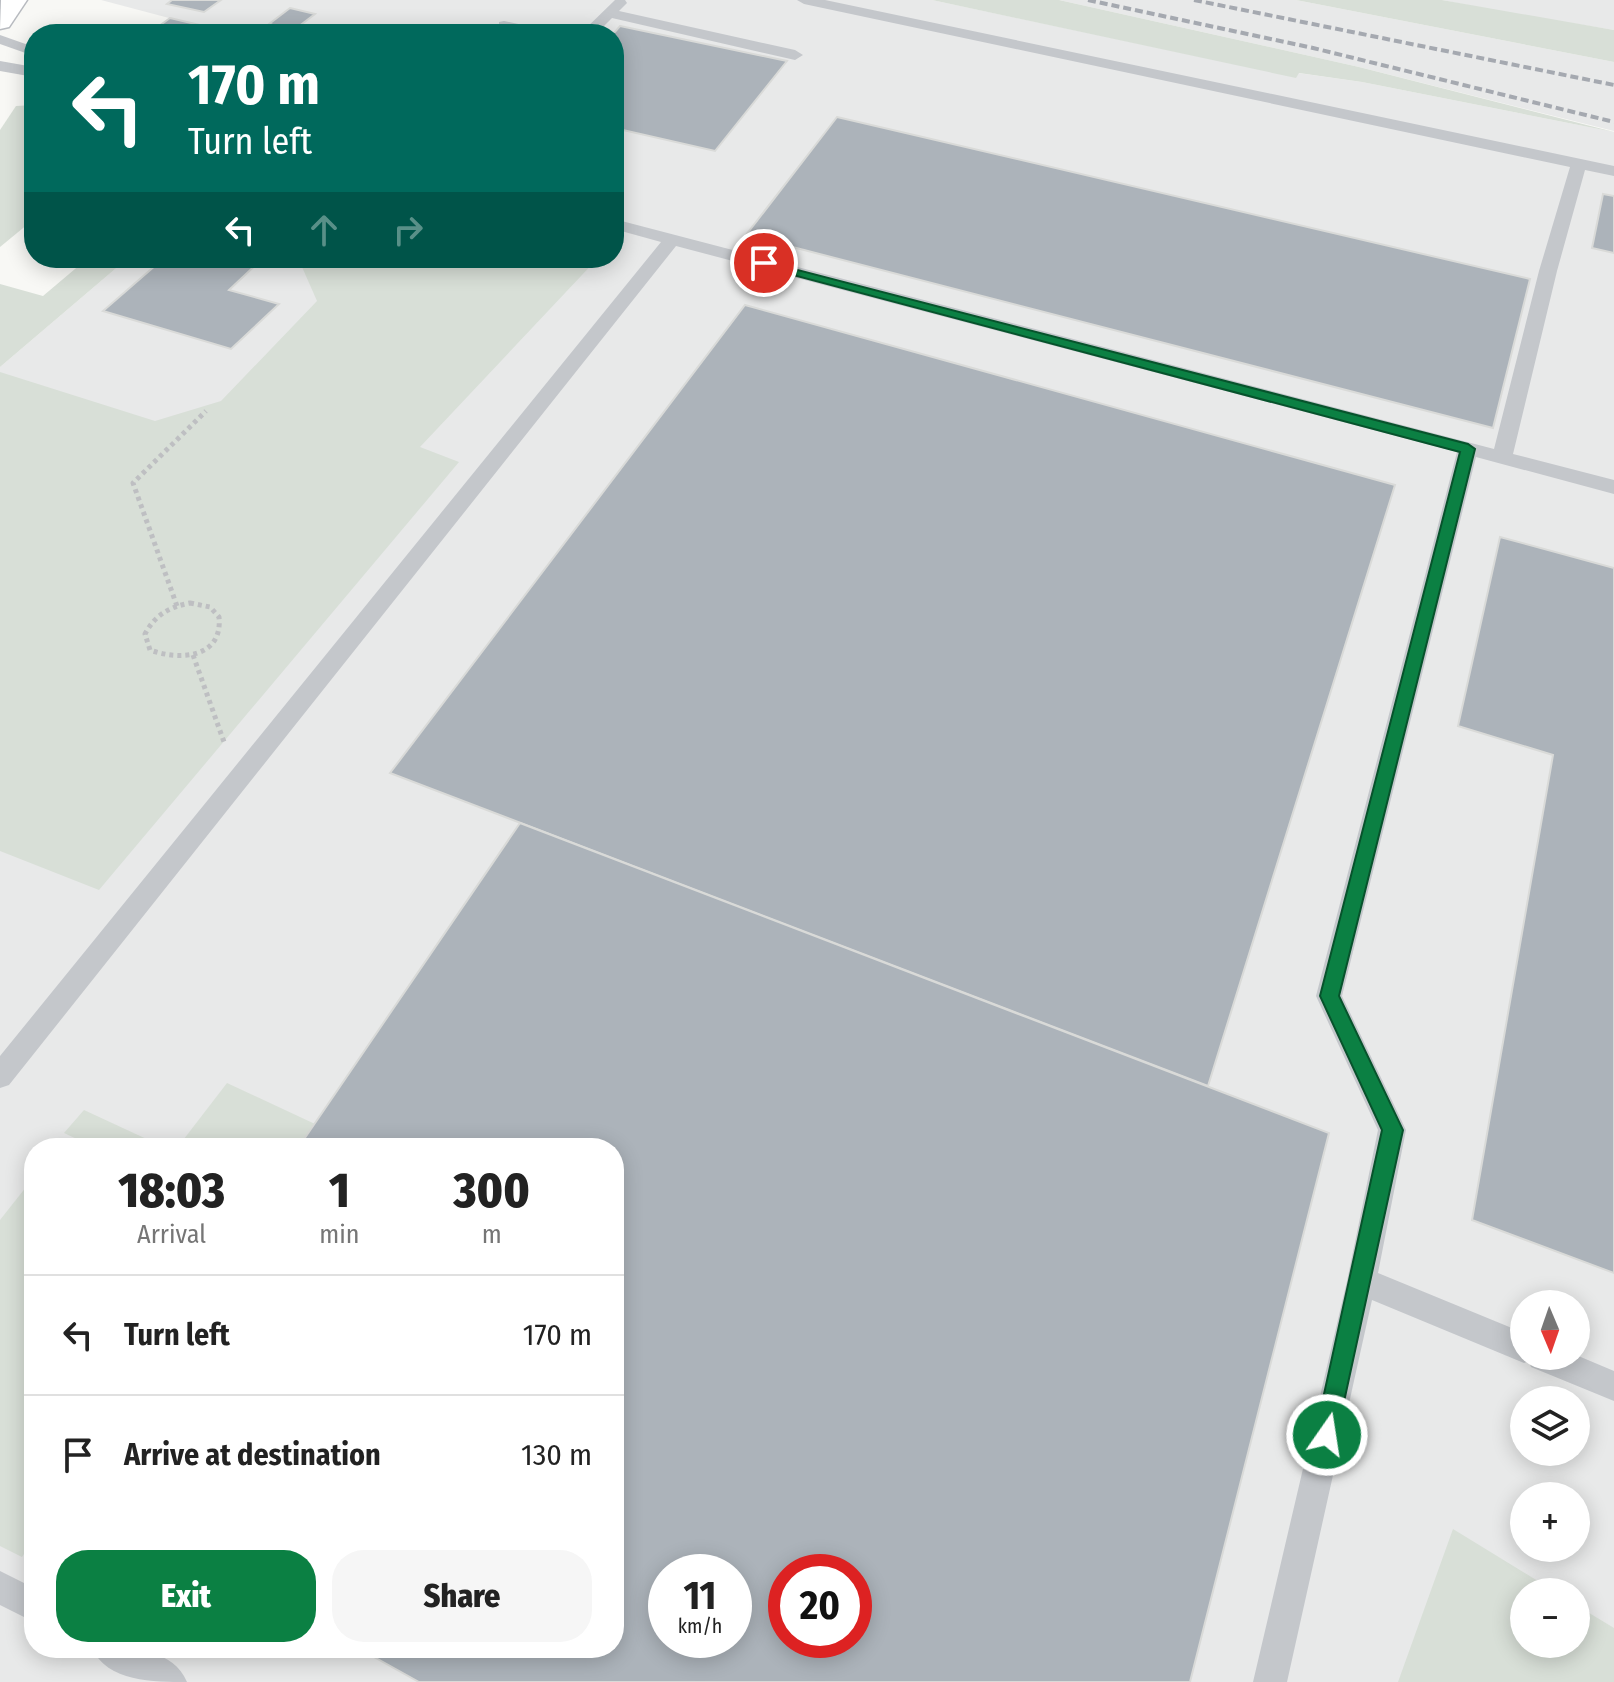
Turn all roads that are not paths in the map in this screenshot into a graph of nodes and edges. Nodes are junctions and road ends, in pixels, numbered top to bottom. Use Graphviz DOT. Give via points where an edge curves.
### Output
graph roads {
  1 [pos="14,0"];
  2 [pos="625,0"];
  3 [pos="804,0"];
  4 [pos="607,13"];
  5 [pos="0,21"];
  6 [pos="597,24"];
  7 [pos="0,39"];
  8 [pos="24,48"];
  9 [pos="795,55"];
  10 [pos="0,66"];
  11 [pos="24,70"];
  12 [pos="1579,164"];
  13 [pos="1614,171"];
  14 [pos="624,227"];
  15 [pos="672,239"];
  16 [pos="1468,449"];
  17 [pos="1502,458"];
  18 [pos="1614,487"];
  19 [pos="0,1076"];
  20 [pos="1362,1281"];
  21 [pos="1510,1342"];
  22 [pos="1576,1370"];
  23 [pos="1614,1386"];
  24 [pos="0,1587"];
  25 [pos="24,1600"];
  26 [pos="127,1658"];
  27 [pos="170,1682"];
  28 [pos="1270,1682"];
  1 -- 5 [label="main road"];
  2 -- 4 [label="lane"];
  3 -- 12 [label="lane"];
  4 -- 6 [label="lane"];
  4 -- 9 [label="lane"];
  7 -- 8 [label="lane"];
  10 -- 11 [label="lane"];
  12 -- 13 [label="lane"];
  12 -- 17 [label="lane"];
  14 -- 15 [label="lane"];
  15 -- 16 [label="lane"];
  15 -- 19 [label="lane"];
  16 -- 17 [label="lane"];
  16 -- 20 [label="lane" via="1329,996 1392,1130"];
  17 -- 18 [label="lane"];
  20 -- 21 [label="lane"];
  20 -- 28 [label="lane"];
  22 -- 23 [label="lane"];
  24 -- 25 [label="lane"];
  26 -- 27 [label="lane"];
}
